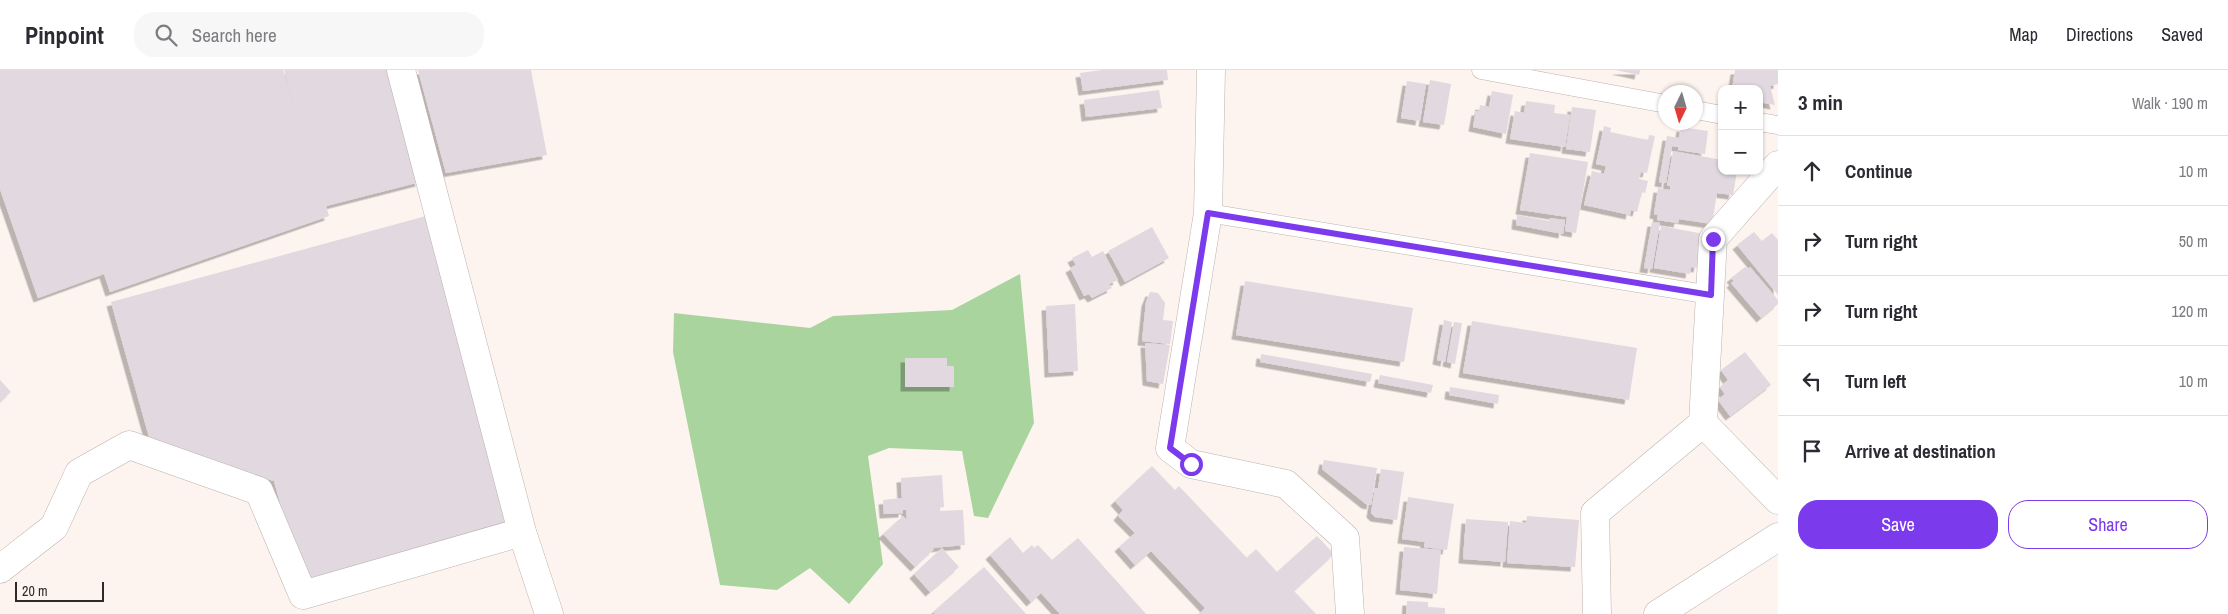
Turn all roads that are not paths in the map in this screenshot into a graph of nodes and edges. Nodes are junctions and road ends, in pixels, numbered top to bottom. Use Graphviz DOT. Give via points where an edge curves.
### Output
graph roads {
  1 [pos="402,70"];
  2 [pos="1211,70"];
  3 [pos="1481,70"];
  4 [pos="1658,103"];
  5 [pos="1703,111"];
  6 [pos="1718,114"];
  7 [pos="1763,123"];
  8 [pos="1778,125"];
  9 [pos="1778,165"];
  10 [pos="1208,213"];
  11 [pos="1711,295"];
  12 [pos="1703,423"];
  13 [pos="1778,500"];
  14 [pos="522,532"];
  15 [pos="1778,538"];
  16 [pos="0,569"];
  17 [pos="303,604"];
  18 [pos="549,614"];
  19 [pos="1350,614"];
  20 [pos="1597,614"];
  21 [pos="1658,614"];
  1 -- 14 [label="street"];
  2 -- 10 [label="street"];
  3 -- 4 [label="lane"];
  5 -- 6 [label="lane"];
  7 -- 8 [label="lane"];
  9 -- 11 [label="street" via="1713,239"];
  10 -- 11 [label="lane"];
  10 -- 19 [label="street" via="1170,448 1191,464 1286,484 1330,524 1345,538"];
  11 -- 12 [label="street"];
  12 -- 13 [label="street"];
  12 -- 20 [label="street" via="1595,513"];
  14 -- 17 [label="street"];
  14 -- 18 [label="street"];
  15 -- 21 [label="street"];
  16 -- 17 [label="street" via="54,527 79,473 129,445 259,491"];
}
